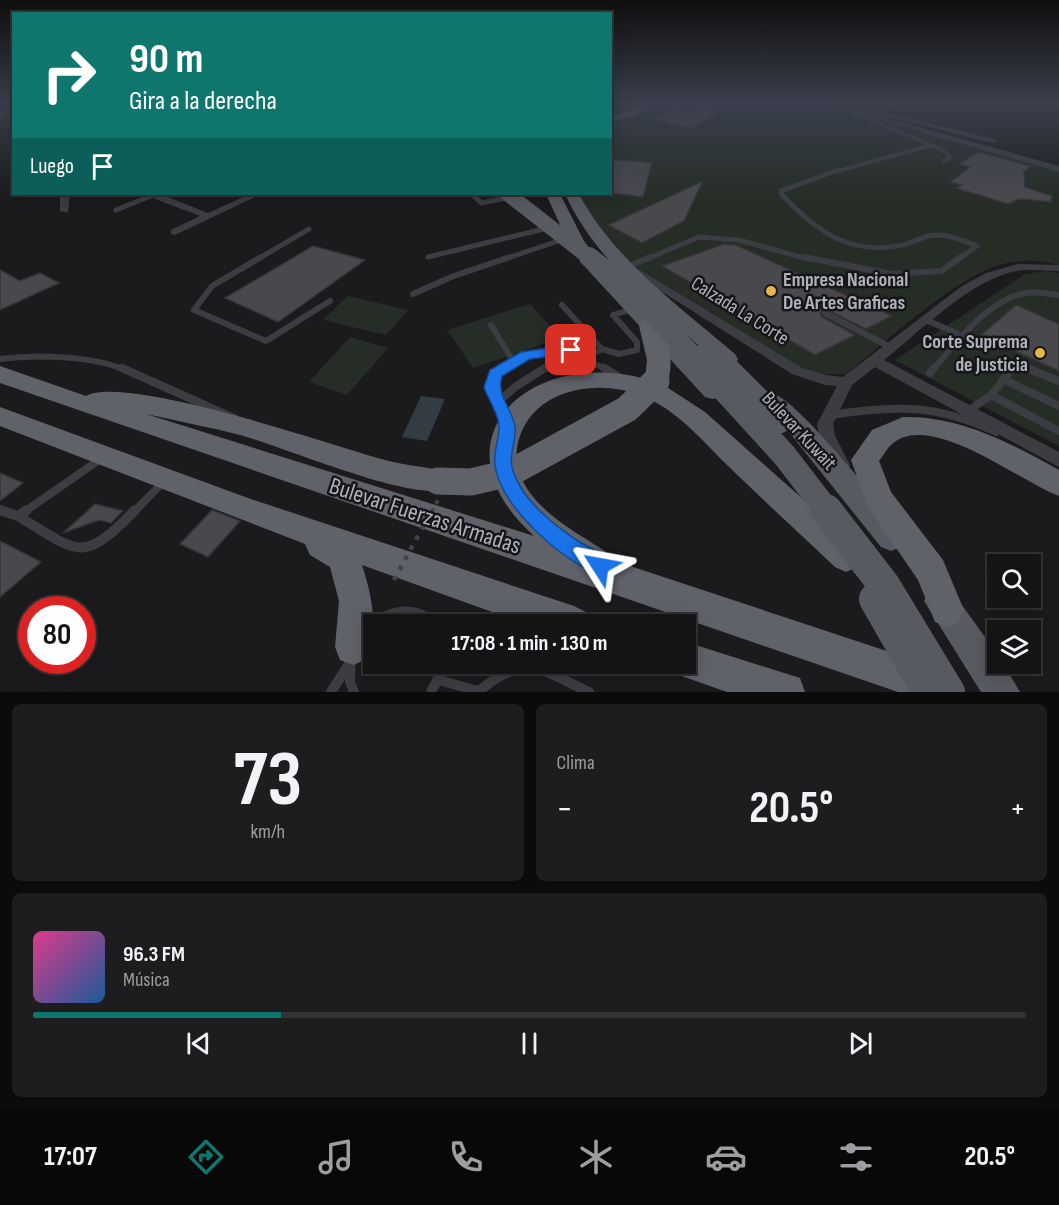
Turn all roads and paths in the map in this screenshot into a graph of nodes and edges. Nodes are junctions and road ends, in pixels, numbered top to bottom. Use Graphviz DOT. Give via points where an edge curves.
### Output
graph roads {
  1 [pos="909,135"];
  2 [pos="938,135"];
  3 [pos="953,135"];
  4 [pos="968,135"];
  5 [pos="947,138"];
  6 [pos="994,141"];
  7 [pos="932,145"];
  8 [pos="943,161"];
  9 [pos="1059,170"];
  10 [pos="65,195"];
  11 [pos="154,195"];
  12 [pos="157,195"];
  13 [pos="254,195"];
  14 [pos="471,195"];
  15 [pos="509,195"];
  16 [pos="553,195"];
  17 [pos="572,195"];
  18 [pos="116,210"];
  19 [pos="65,211"];
  20 [pos="208,216"];
  21 [pos="548,228"];
  22 [pos="309,229"];
  23 [pos="175,231"];
  24 [pos="564,239"];
  25 [pos="428,257"];
  26 [pos="586,257"];
  27 [pos="624,263"];
  28 [pos="1059,268"];
  29 [pos="413,294"];
  30 [pos="1059,295"];
  31 [pos="330,301"];
  32 [pos="562,305"];
  33 [pos="825,313"];
  34 [pos="641,318"];
  35 [pos="926,320"];
  36 [pos="490,325"];
  37 [pos="963,336"];
  38 [pos="890,347"];
  39 [pos="602,349"];
  40 [pos="593,352"];
  41 [pos="0,359"];
  42 [pos="582,359"];
  43 [pos="873,360"];
  44 [pos="513,361"];
  45 [pos="930,373"];
  46 [pos="0,374"];
  47 [pos="1004,379"];
  48 [pos="1059,381"];
  49 [pos="846,382"];
  50 [pos="632,383"];
  51 [pos="991,395"];
  52 [pos="77,402"];
  53 [pos="498,402"];
  54 [pos="1059,406"];
  55 [pos="968,411"];
  56 [pos="828,415"];
  57 [pos="2,420"];
  58 [pos="243,426"];
  59 [pos="508,428"];
  60 [pos="1059,431"];
  61 [pos="106,456"];
  62 [pos="1059,460"];
  63 [pos="1059,466"];
  64 [pos="837,473"];
  65 [pos="166,479"];
  66 [pos="438,481"];
  67 [pos="1059,484"];
  68 [pos="859,496"];
  69 [pos="244,508"];
  70 [pos="0,510"];
  71 [pos="18,516"];
  72 [pos="846,557"];
  73 [pos="618,578"];
  74 [pos="394,580"];
  75 [pos="388,614"];
  76 [pos="421,614"];
  77 [pos="546,614"];
  78 [pos="952,618"];
  79 [pos="363,636"];
  80 [pos="351,655"];
  81 [pos="696,663"];
  82 [pos="436,687"];
  83 [pos="331,692"];
  84 [pos="354,692"];
  85 [pos="478,692"];
  86 [pos="589,692"];
  87 [pos="786,692"];
  88 [pos="928,692"];
  89 [pos="951,692"];
  90 [pos="1002,692"];
  1 -- 7 [label="lane"];
  2 -- 5 [label="street"];
  3 -- 5 [label="lane"];
  4 -- 6 [label="lane"];
  5 -- 9 [label="street"];
  7 -- 8 [label="lane" via="951,158"];
  7 -- 27 [label="lane" via="845,168 781,191 814,229 843,242 862,247 893,247 935,235 977,246 941,271 868,272 757,243 718,237 699,237"];
  10 -- 19 [label="street"];
  11 -- 18 [label="lane"];
  12 -- 20 [label="street"];
  13 -- 20 [label="street"];
  14 -- 15 [label="lane" via="481,203"];
  15 -- 21 [label="street"];
  15 -- 64 [label="main road, bridge" via="633,280"];
  15 -- 89 [label="main road, bridge" via="584,250 622,284 679,339 785,456 884,585"];
  16 -- 26 [label="main road, Bulevar Kuwait"];
  17 -- 27 [label="main road, Bulevar Kuwait" via="578,209"];
  20 -- 23 [label="street"];
  21 -- 24 [label="street"];
  21 -- 25 [label="lane"];
  22 -- 31 [label="lane" via="212,286 194,310 267,341"];
  24 -- 26 [label="street"];
  24 -- 29 [label="lane"];
  26 -- 34 [label="main road, Bulevar Kuwait"];
  27 -- 49 [label="street, Calzada La Corte" via="791,368 825,381"];
  27 -- 64 [label="main road, Bulevar Kuwait" via="797,425"];
  28 -- 35 [label="street" via="1002,270 966,289"];
  30 -- 37 [label="lane" via="1025,293 1007,300"];
  32 -- 39 [label="lane"];
  33 -- 38 [label="lane"];
  34 -- 39 [label="lane" via="613,315 637,342 637,350 612,354"];
  34 -- 66 [label="highway, bridge" via="660,358 656,381 638,401 517,470 471,482"];
  34 -- 72 [label="main road, Bulevar Kuwait" via="774,457"];
  35 -- 37 [label="lane"];
  35 -- 38 [label="street"];
  36 -- 44 [label="lane"];
  37 -- 45 [label="lane"];
  38 -- 43 [label="street"];
  39 -- 40 [label="lane"];
  40 -- 42 [label="lane"];
  40 -- 44 [label="lane" via="550,351"];
  41 -- 58 [label="lane" via="22,356 110,363 231,415"];
  42 -- 50 [label="lane"];
  42 -- 53 [label="lane" via="551,366"];
  43 -- 49 [label="street"];
  43 -- 55 [label="street"];
  44 -- 53 [label="lane" via="495,373 491,387"];
  46 -- 52 [label="highway, Bulevar Fuerzas Armadas"];
  47 -- 48 [label="lane" via="1016,364"];
  47 -- 51 [label="lane"];
  47 -- 54 [label="lane"];
  49 -- 56 [label="street"];
  50 -- 59 [label="highway" via="588,379 548,389 531,399"];
  50 -- 72 [label="highway" via="672,400 690,414"];
  51 -- 55 [label="lane"];
  51 -- 60 [label="lane"];
  52 -- 58 [label="highway" via="135,403"];
  52 -- 73 [label="highway, Bulevar Fuerzas Armadas"];
  53 -- 59 [label="lane"];
  55 -- 62 [label="street"];
  56 -- 63 [label="lane" via="885,409 948,413 994,431"];
  56 -- 68 [label="street" via="827,436"];
  57 -- 61 [label="highway"];
  58 -- 66 [label="highway" via="387,472"];
  59 -- 73 [label="highway" via="503,466 522,505 565,543"];
  61 -- 65 [label="highway"];
  61 -- 71 [label="lane"];
  64 -- 68 [label="main road, Bulevar Kuwait"];
  65 -- 69 [label="highway"];
  65 -- 71 [label="lane" via="107,539 93,547 64,544"];
  66 -- 74 [label="path, bridge" via="440,497"];
  67 -- 78 [label="highway" via="973,436 946,429 901,428 871,445 865,460 878,498 931,571"];
  68 -- 78 [label="main road, Bulevar Kuwait"];
  69 -- 77 [label="highway"];
  69 -- 80 [label="highway" via="344,558 356,601"];
  70 -- 71 [label="lane"];
  72 -- 88 [label="main road, Bulevar Kuwait, bridge"];
  73 -- 89 [label="highway, Bulevar Fuerzas Armadas"];
  75 -- 76 [label="lane" via="405,610"];
  78 -- 90 [label="main road, Bulevar Kuwait"];
  79 -- 80 [label="lane"];
  80 -- 83 [label="lane"];
  80 -- 84 [label="lane" via="350,682"];
  81 -- 87 [label="highway"];
  82 -- 85 [label="lane"];
  85 -- 86 [label="lane" via="510,668 526,664"];
}
